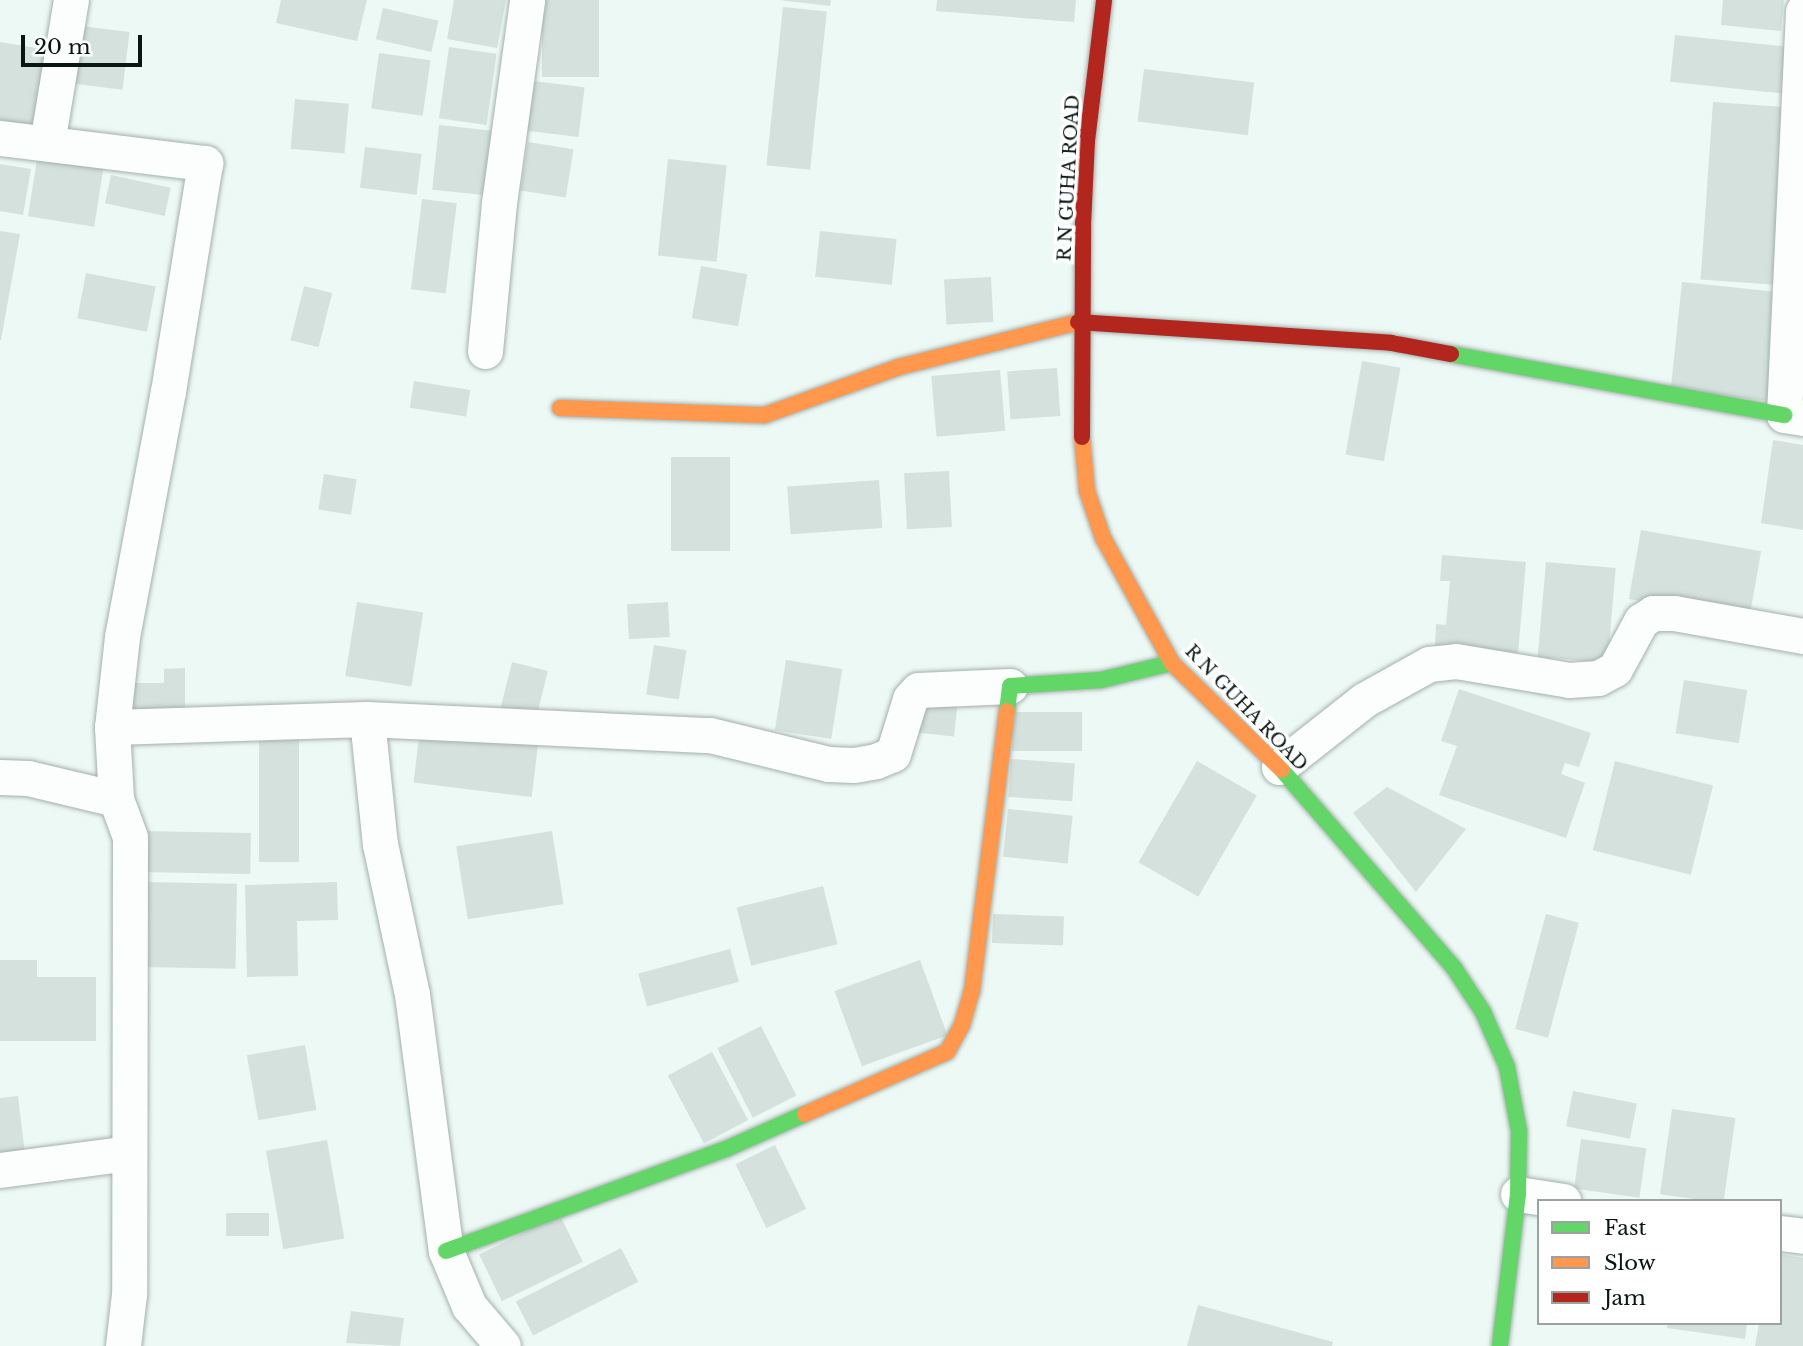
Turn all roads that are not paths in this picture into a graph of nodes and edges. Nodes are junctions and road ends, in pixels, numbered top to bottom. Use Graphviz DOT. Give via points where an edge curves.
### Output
graph roads {
  1 [pos="71,0"];
  2 [pos="527,0"];
  3 [pos="1104,0"];
  4 [pos="1803,11"];
  5 [pos="0,138"];
  6 [pos="47,144"];
  7 [pos="1082,321"];
  8 [pos="485,351"];
  9 [pos="560,408"];
  10 [pos="1793,417"];
  11 [pos="1803,635"];
  12 [pos="1172,663"];
  13 [pos="1010,686"];
  14 [pos="367,719"];
  15 [pos="112,727"];
  16 [pos="1279,767"];
  17 [pos="0,777"];
  18 [pos="116,799"];
  19 [pos="129,1153"];
  20 [pos="0,1170"];
  21 [pos="1518,1194"];
  22 [pos="1550,1199"];
  23 [pos="1782,1233"];
  24 [pos="1803,1236"];
  25 [pos="446,1251"];
  26 [pos="123,1346"];
  27 [pos="503,1346"];
  28 [pos="1500,1346"];
  1 -- 6 [label="street"];
  2 -- 8 [label="street" via="499,203"];
  3 -- 7 [label="street, R N GUHA ROAD" via="1087,141"];
  4 -- 10 [label="street"];
  5 -- 6 [label="street"];
  6 -- 15 [label="street" via="205,163 122,637"];
  7 -- 9 [label="street" via="899,367 765,415"];
  7 -- 10 [label="street" via="1391,343"];
  7 -- 12 [label="street, R N GUHA ROAD" via="1082,443 1087,491 1103,538"];
  11 -- 16 [label="street" via="1653,612 1641,621 1615,669 1598,678 1569,680 1456,661 1429,664 1364,700"];
  12 -- 13 [label="street" via="1101,680"];
  12 -- 16 [label="street, R N GUHA ROAD"];
  13 -- 14 [label="street" via="918,690 910,699 893,754 853,765 828,764 710,734"];
  13 -- 25 [label="street" via="971,991 962,1025 947,1052 726,1149"];
  14 -- 15 [label="street"];
  14 -- 25 [label="street" via="380,844 412,994"];
  15 -- 18 [label="street"];
  16 -- 21 [label="street, R N GUHA ROAD" via="1454,968 1483,1012 1507,1067 1518,1131"];
  17 -- 18 [label="street" via="28,778"];
  18 -- 19 [label="street" via="130,837"];
  19 -- 20 [label="street"];
  19 -- 26 [label="street" via="129,1294"];
  21 -- 22 [label="street"];
  21 -- 28 [label="street, R N GUHA ROAD"];
  23 -- 24 [label="street"];
  25 -- 27 [label="street" via="469,1306"];
}
